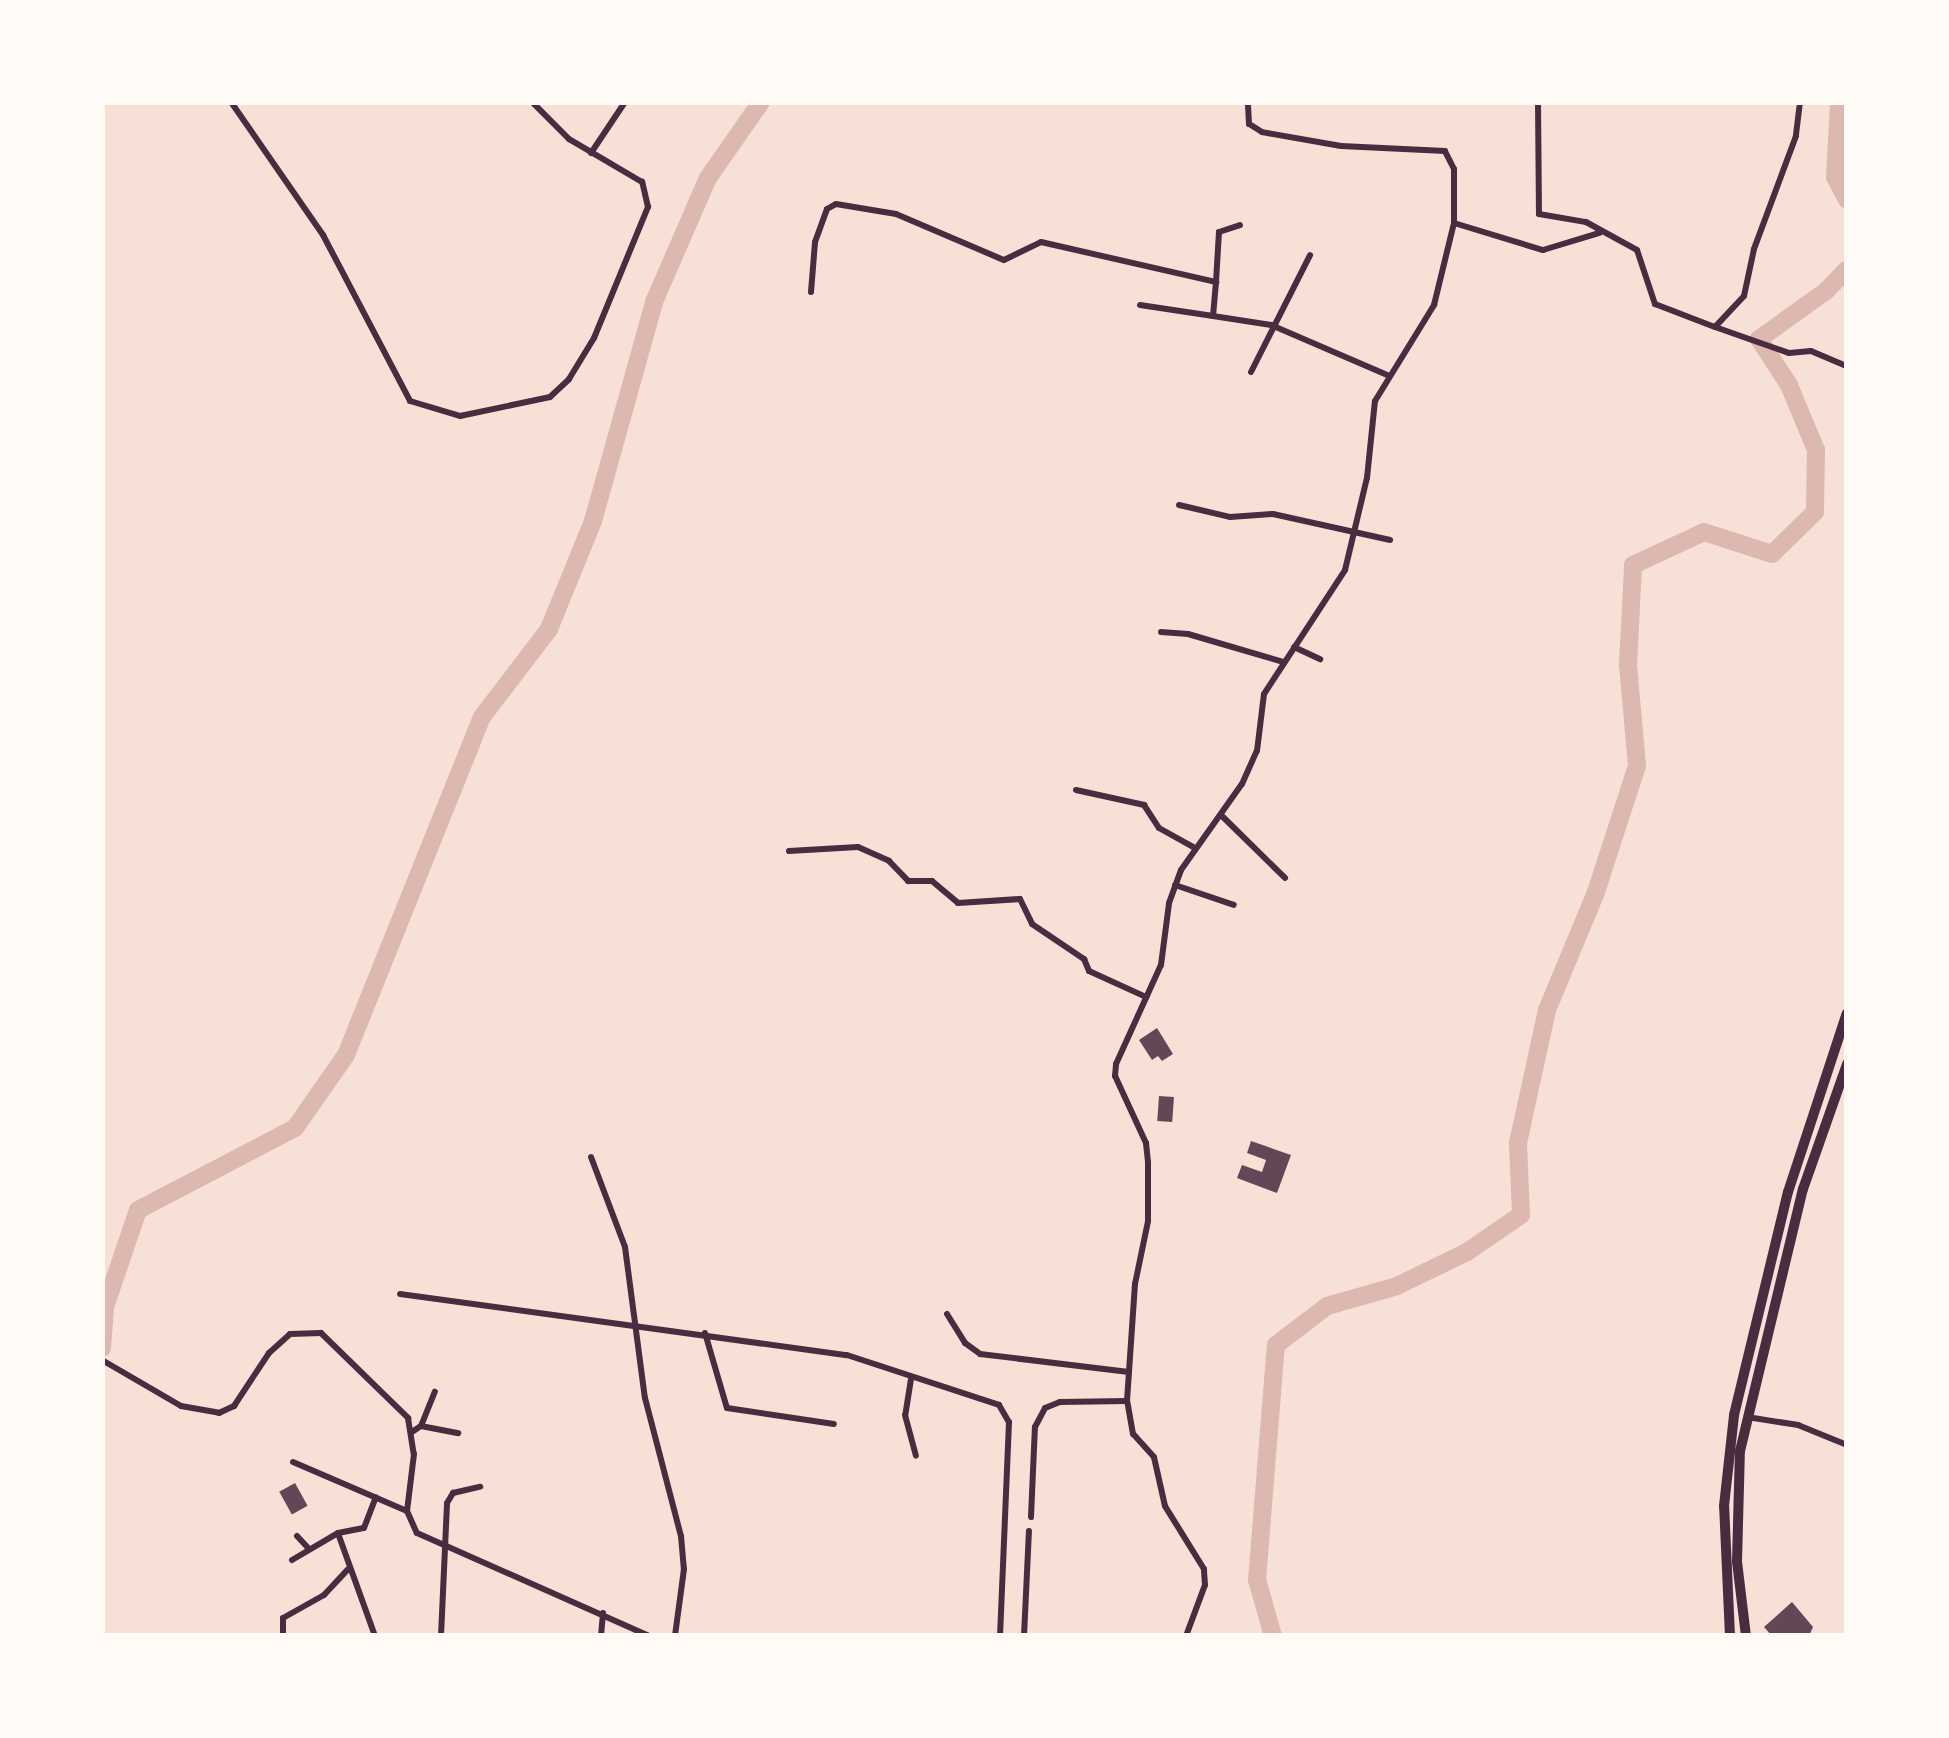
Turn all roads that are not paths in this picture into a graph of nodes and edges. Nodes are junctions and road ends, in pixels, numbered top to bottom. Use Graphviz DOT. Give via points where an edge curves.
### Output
graph roads {
  1 [pos="231,102"];
  2 [pos="532,102"];
  3 [pos="625,102"];
  4 [pos="1248,102"];
  5 [pos="1538,102"];
  6 [pos="1800,102"];
  7 [pos="591,153"];
  8 [pos="1454,223"];
  9 [pos="1240,225"];
  10 [pos="1600,233"];
  11 [pos="1310,255"];
  12 [pos="1216,282"];
  13 [pos="812,292"];
  14 [pos="1140,305"];
  15 [pos="1213,316"];
  16 [pos="1271,325"];
  17 [pos="1715,327"];
  18 [pos="1847,366"];
  19 [pos="1251,372"];
  20 [pos="1388,375"];
  21 [pos="1179,505"];
  22 [pos="1356,532"];
  23 [pos="1390,540"];
  24 [pos="1161,632"];
  25 [pos="1294,647"];
  26 [pos="1320,659"];
  27 [pos="1283,662"];
  28 [pos="1076,790"];
  29 [pos="1223,818"];
  30 [pos="1195,848"];
  31 [pos="789,851"];
  32 [pos="1286,878"];
  33 [pos="1175,885"];
  34 [pos="1234,905"];
  35 [pos="1146,997"];
  36 [pos="1847,1013"];
  37 [pos="1847,1064"];
  38 [pos="1844,1084"];
  39 [pos="591,1157"];
  40 [pos="400,1294"];
  41 [pos="947,1314"];
  42 [pos="637,1327"];
  43 [pos="705,1333"];
  44 [pos="106,1362"];
  45 [pos="1129,1372"];
  46 [pos="911,1379"];
  47 [pos="434,1392"];
  48 [pos="1127,1401"];
  49 [pos="1741,1416"];
  50 [pos="834,1424"];
  51 [pos="421,1426"];
  52 [pos="412,1432"];
  53 [pos="458,1433"];
  54 [pos="1847,1445"];
  55 [pos="916,1456"];
  56 [pos="293,1462"];
  57 [pos="480,1487"];
  58 [pos="376,1497"];
  59 [pos="407,1511"];
  60 [pos="1031,1516"];
  61 [pos="1030,1531"];
  62 [pos="338,1533"];
  63 [pos="297,1536"];
  64 [pos="446,1547"];
  65 [pos="308,1548"];
  66 [pos="292,1560"];
  67 [pos="348,1569"];
  68 [pos="603,1613"];
  69 [pos="283,1636"];
  70 [pos="375,1636"];
  71 [pos="441,1636"];
  72 [pos="601,1636"];
  73 [pos="649,1636"];
  74 [pos="675,1636"];
  75 [pos="1000,1636"];
  76 [pos="1024,1636"];
  77 [pos="1186,1636"];
  78 [pos="1730,1636"];
  79 [pos="1746,1636"];
  1 -- 7 [label="street" via="322,236 410,401 444,414 471,416 550,398 584,359 649,199 642,182"];
  2 -- 7 [label="street"];
  3 -- 7 [label="street"];
  4 -- 8 [label="street" via="1249,124 1262,132 1445,151 1454,169"];
  5 -- 10 [label="street" via="1538,213 1586,222"];
  6 -- 17 [label="street" via="1744,296"];
  8 -- 10 [label="street" via="1543,250"];
  8 -- 20 [label="street" via="1434,305"];
  9 -- 12 [label="street" via="1219,232"];
  10 -- 17 [label="street" via="1642,254 1655,304"];
  11 -- 16 [label="street"];
  12 -- 13 [label="street" via="1048,243 1004,260 896,214 832,204 813,252"];
  12 -- 15 [label="street"];
  14 -- 15 [label="street"];
  15 -- 16 [label="street"];
  16 -- 19 [label="street"];
  16 -- 20 [label="street"];
  17 -- 18 [label="street"];
  20 -- 22 [label="street" via="1375,401"];
  21 -- 22 [label="street"];
  22 -- 23 [label="street"];
  22 -- 25 [label="street" via="1339,582"];
  24 -- 27 [label="street"];
  25 -- 26 [label="street"];
  25 -- 27 [label="street"];
  27 -- 29 [label="street" via="1261,706 1255,759"];
  28 -- 30 [label="street" via="1140,802 1159,828"];
  29 -- 30 [label="street"];
  29 -- 32 [label="street"];
  30 -- 33 [label="street"];
  31 -- 35 [label="street" via="858,847 908,881 932,881 958,903 1020,899 1032,924 1084,959 1089,971"];
  33 -- 34 [label="street"];
  33 -- 35 [label="street" via="1163,957"];
  35 -- 45 [label="street" via="1115,1071 1148,1162"];
  36 -- 49 [label="highway" via="1788,1192"];
  37 -- 38 [label="highway"];
  38 -- 49 [label="highway" via="1803,1189"];
  39 -- 42 [label="street" via="625,1247"];
  40 -- 42 [label="street"];
  41 -- 45 [label="street" via="980,1354"];
  42 -- 43 [label="street"];
  42 -- 74 [label="street" via="645,1398 684,1555"];
  43 -- 46 [label="street" via="847,1355"];
  43 -- 50 [label="street" via="727,1408"];
  44 -- 52 [label="street" via="181,1406 219,1413 234,1406 269,1353 308,1329 389,1395"];
  45 -- 48 [label="street"];
  46 -- 55 [label="street" via="906,1425"];
  46 -- 75 [label="street" via="980,1396 1007,1415"];
  47 -- 51 [label="street"];
  48 -- 60 [label="street" via="1046,1408 1035,1427"];
  48 -- 77 [label="street" via="1133,1434 1152,1451 1165,1506 1204,1569"];
  49 -- 54 [label="street" via="1806,1427"];
  49 -- 78 [label="highway" via="1724,1506"];
  49 -- 79 [label="highway" via="1736,1525"];
  51 -- 52 [label="street"];
  51 -- 53 [label="street"];
  52 -- 59 [label="street"];
  56 -- 58 [label="street"];
  57 -- 64 [label="street" via="448,1497"];
  58 -- 59 [label="street"];
  58 -- 62 [label="street" via="364,1528"];
  59 -- 64 [label="street" via="417,1533"];
  61 -- 76 [label="street"];
  62 -- 65 [label="street"];
  62 -- 67 [label="street"];
  63 -- 65 [label="street"];
  64 -- 68 [label="street"];
  64 -- 71 [label="street"];
  65 -- 66 [label="street"];
  67 -- 69 [label="street" via="324,1595 283,1618"];
  67 -- 70 [label="street"];
  68 -- 72 [label="street"];
  68 -- 73 [label="street"];
}
